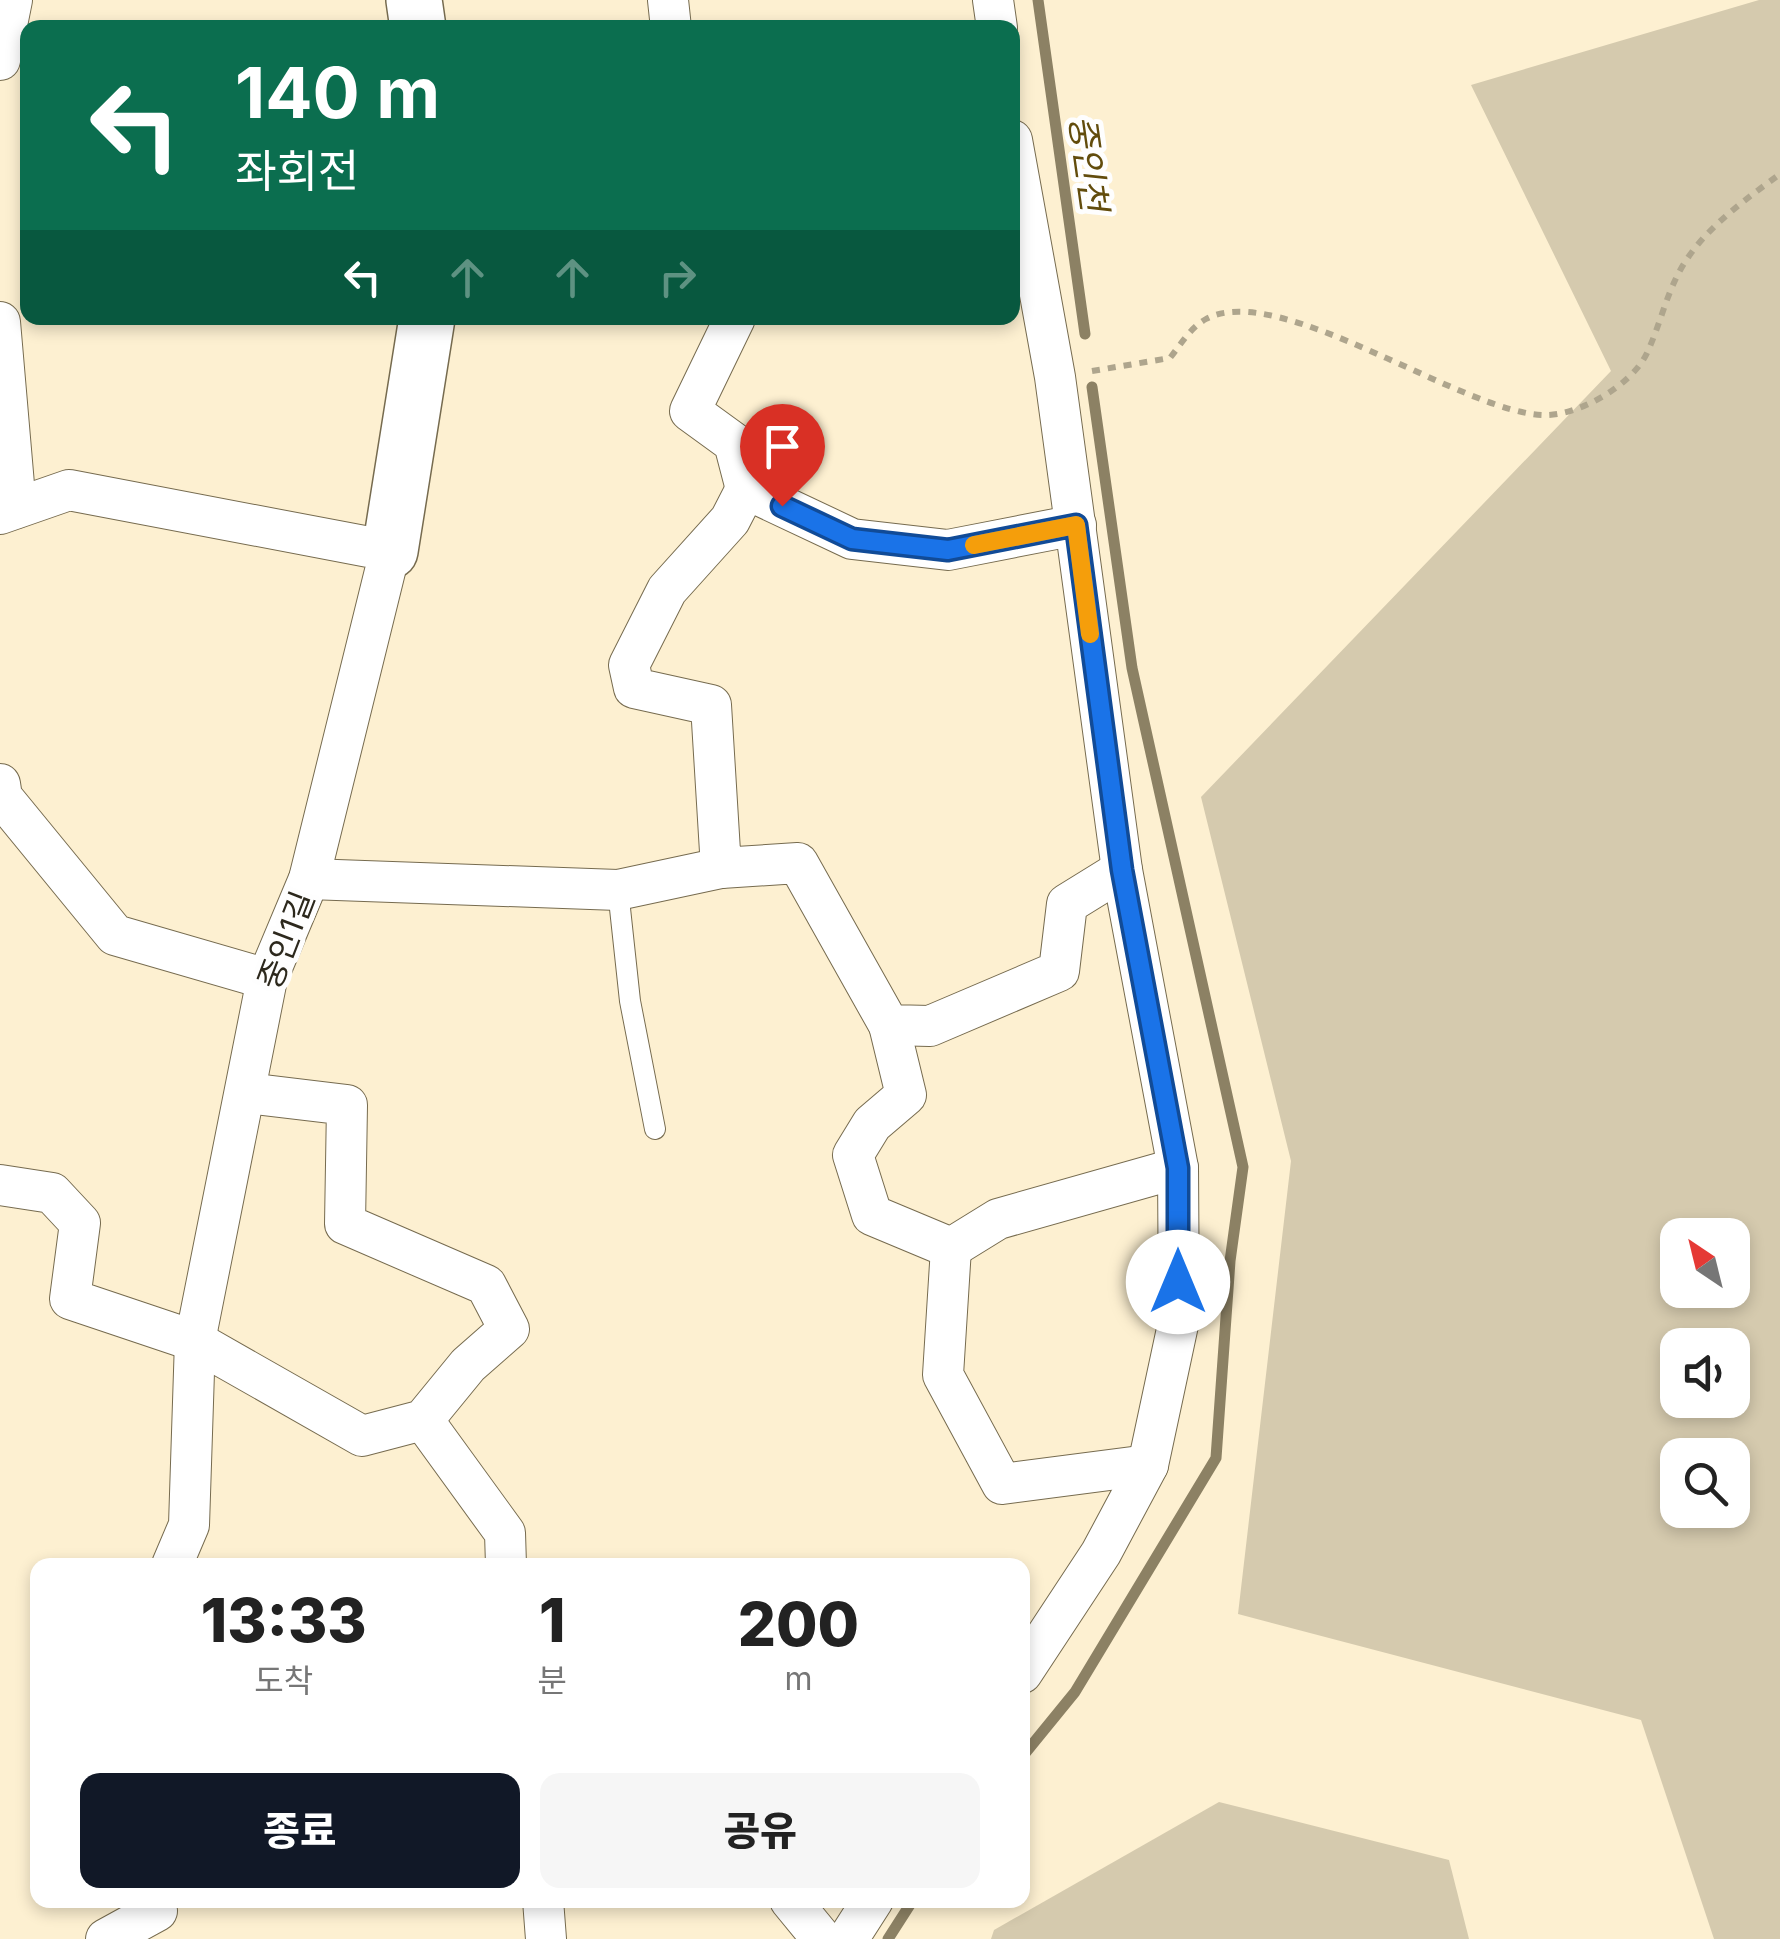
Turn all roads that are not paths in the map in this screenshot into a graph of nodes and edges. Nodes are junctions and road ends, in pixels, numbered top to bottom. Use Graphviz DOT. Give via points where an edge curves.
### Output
graph roads {
  1 [pos="12,0"];
  2 [pos="0,60"];
  3 [pos="1020,206"];
  4 [pos="0,322"];
  5 [pos="427,325"];
  6 [pos="732,325"];
  7 [pos="746,489"];
  8 [pos="8,511"];
  9 [pos="1076,525"];
  10 [pos="390,551"];
  11 [pos="0,784"];
  12 [pos="720,868"];
  13 [pos="1122,870"];
  14 [pos="310,879"];
  15 [pos="618,890"];
  16 [pos="267,979"];
  17 [pos="889,1025"];
  18 [pos="247,1093"];
  19 [pos="655,1130"];
  20 [pos="1178,1168"];
  21 [pos="0,1186"];
  22 [pos="951,1248"];
  23 [pos="195,1341"];
  24 [pos="423,1420"];
  25 [pos="1148,1466"];
  26 [pos="175,1558"];
  27 [pos="506,1558"];
  28 [pos="1030,1661"];
  29 [pos="543,1908"];
  30 [pos="797,1908"];
  31 [pos="868,1908"];
  32 [pos="156,1917"];
  33 [pos="106,1939"];
  34 [pos="546,1939"];
  35 [pos="822,1939"];
  36 [pos="848,1939"];
  1 -- 2 [label="street"];
  3 -- 9 [label="street"];
  4 -- 8 [label="street"];
  5 -- 10 [label="street, 중인1길"];
  6 -- 7 [label="street" via="690,411 734,443"];
  7 -- 9 [label="street" via="852,539 948,550"];
  7 -- 12 [label="street" via="730,520 667,590 629,665 634,688 711,705"];
  8 -- 10 [label="street" via="68,490"];
  9 -- 13 [label="street"];
  10 -- 14 [label="street, 중인1길"];
  11 -- 16 [label="street" via="2,797 116,935"];
  12 -- 15 [label="street"];
  12 -- 17 [label="street" via="798,864"];
  13 -- 17 [label="street" via="1067,904 1058,970 930,1026"];
  13 -- 20 [label="street"];
  14 -- 15 [label="street"];
  14 -- 16 [label="street, 중인1길"];
  15 -- 19 [label="lane" via="630,1002"];
  16 -- 18 [label="street, 중인1길"];
  17 -- 22 [label="street" via="906,1094 872,1124 853,1155 872,1216"];
  18 -- 23 [label="street, 중인1길"];
  18 -- 24 [label="street" via="346,1104 345,1224 486,1286 509,1329 468,1365"];
  20 -- 22 [label="street" via="998,1219"];
  20 -- 25 [label="street" via="1179,1320"];
  21 -- 23 [label="street" via="52,1194 80,1222 70,1299"];
  22 -- 25 [label="street" via="943,1375 1002,1484"];
  23 -- 24 [label="street" via="362,1436"];
  23 -- 26 [label="street, 중인1길" via="189,1526"];
  24 -- 27 [label="street" via="505,1533"];
  25 -- 28 [label="street"];
  29 -- 34 [label="street"];
  30 -- 35 [label="street"];
  31 -- 36 [label="street"];
  32 -- 33 [label="street"];
}
